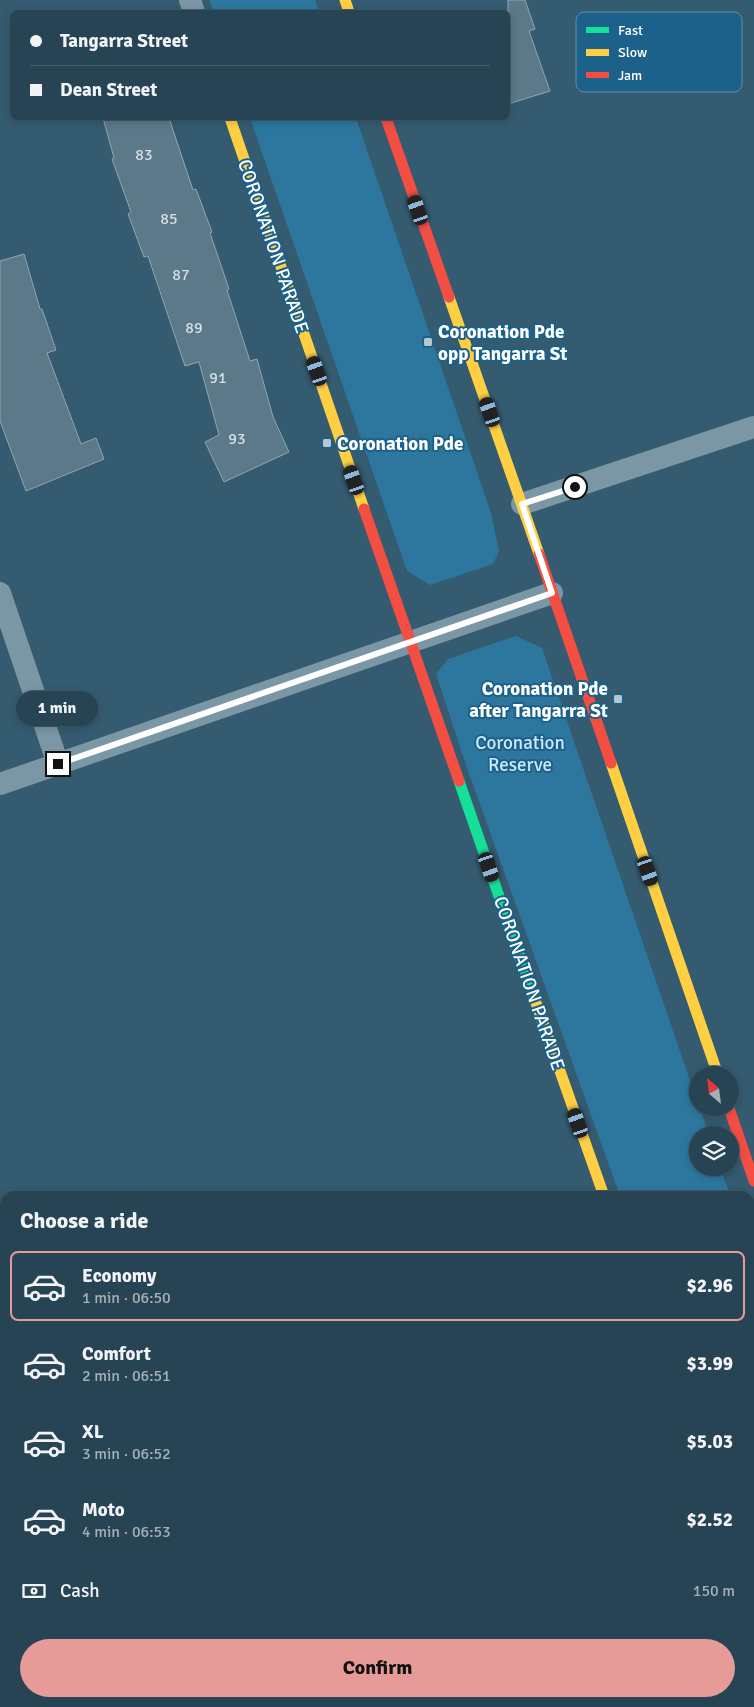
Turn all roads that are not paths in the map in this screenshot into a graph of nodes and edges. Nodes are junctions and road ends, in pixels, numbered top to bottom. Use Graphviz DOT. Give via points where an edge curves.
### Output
graph roads {
  1 [pos="231,120"];
  2 [pos="387,120"];
  3 [pos="754,427"];
  4 [pos="522,504"];
  5 [pos="0,593"];
  6 [pos="552,593"];
  7 [pos="411,642"];
  8 [pos="58,764"];
  9 [pos="0,784"];
  10 [pos="715,1066"];
  11 [pos="732,1116"];
  12 [pos="754,1180"];
  13 [pos="602,1191"];
  1 -- 7 [label="street, CORONATION PARADE"];
  2 -- 4 [label="street"];
  3 -- 4 [label="street"];
  4 -- 6 [label="street"];
  5 -- 8 [label="street"];
  6 -- 7 [label="street"];
  6 -- 10 [label="street"];
  7 -- 8 [label="street"];
  7 -- 13 [label="street, CORONATION PARADE"];
  8 -- 9 [label="street"];
  11 -- 12 [label="street"];
}
